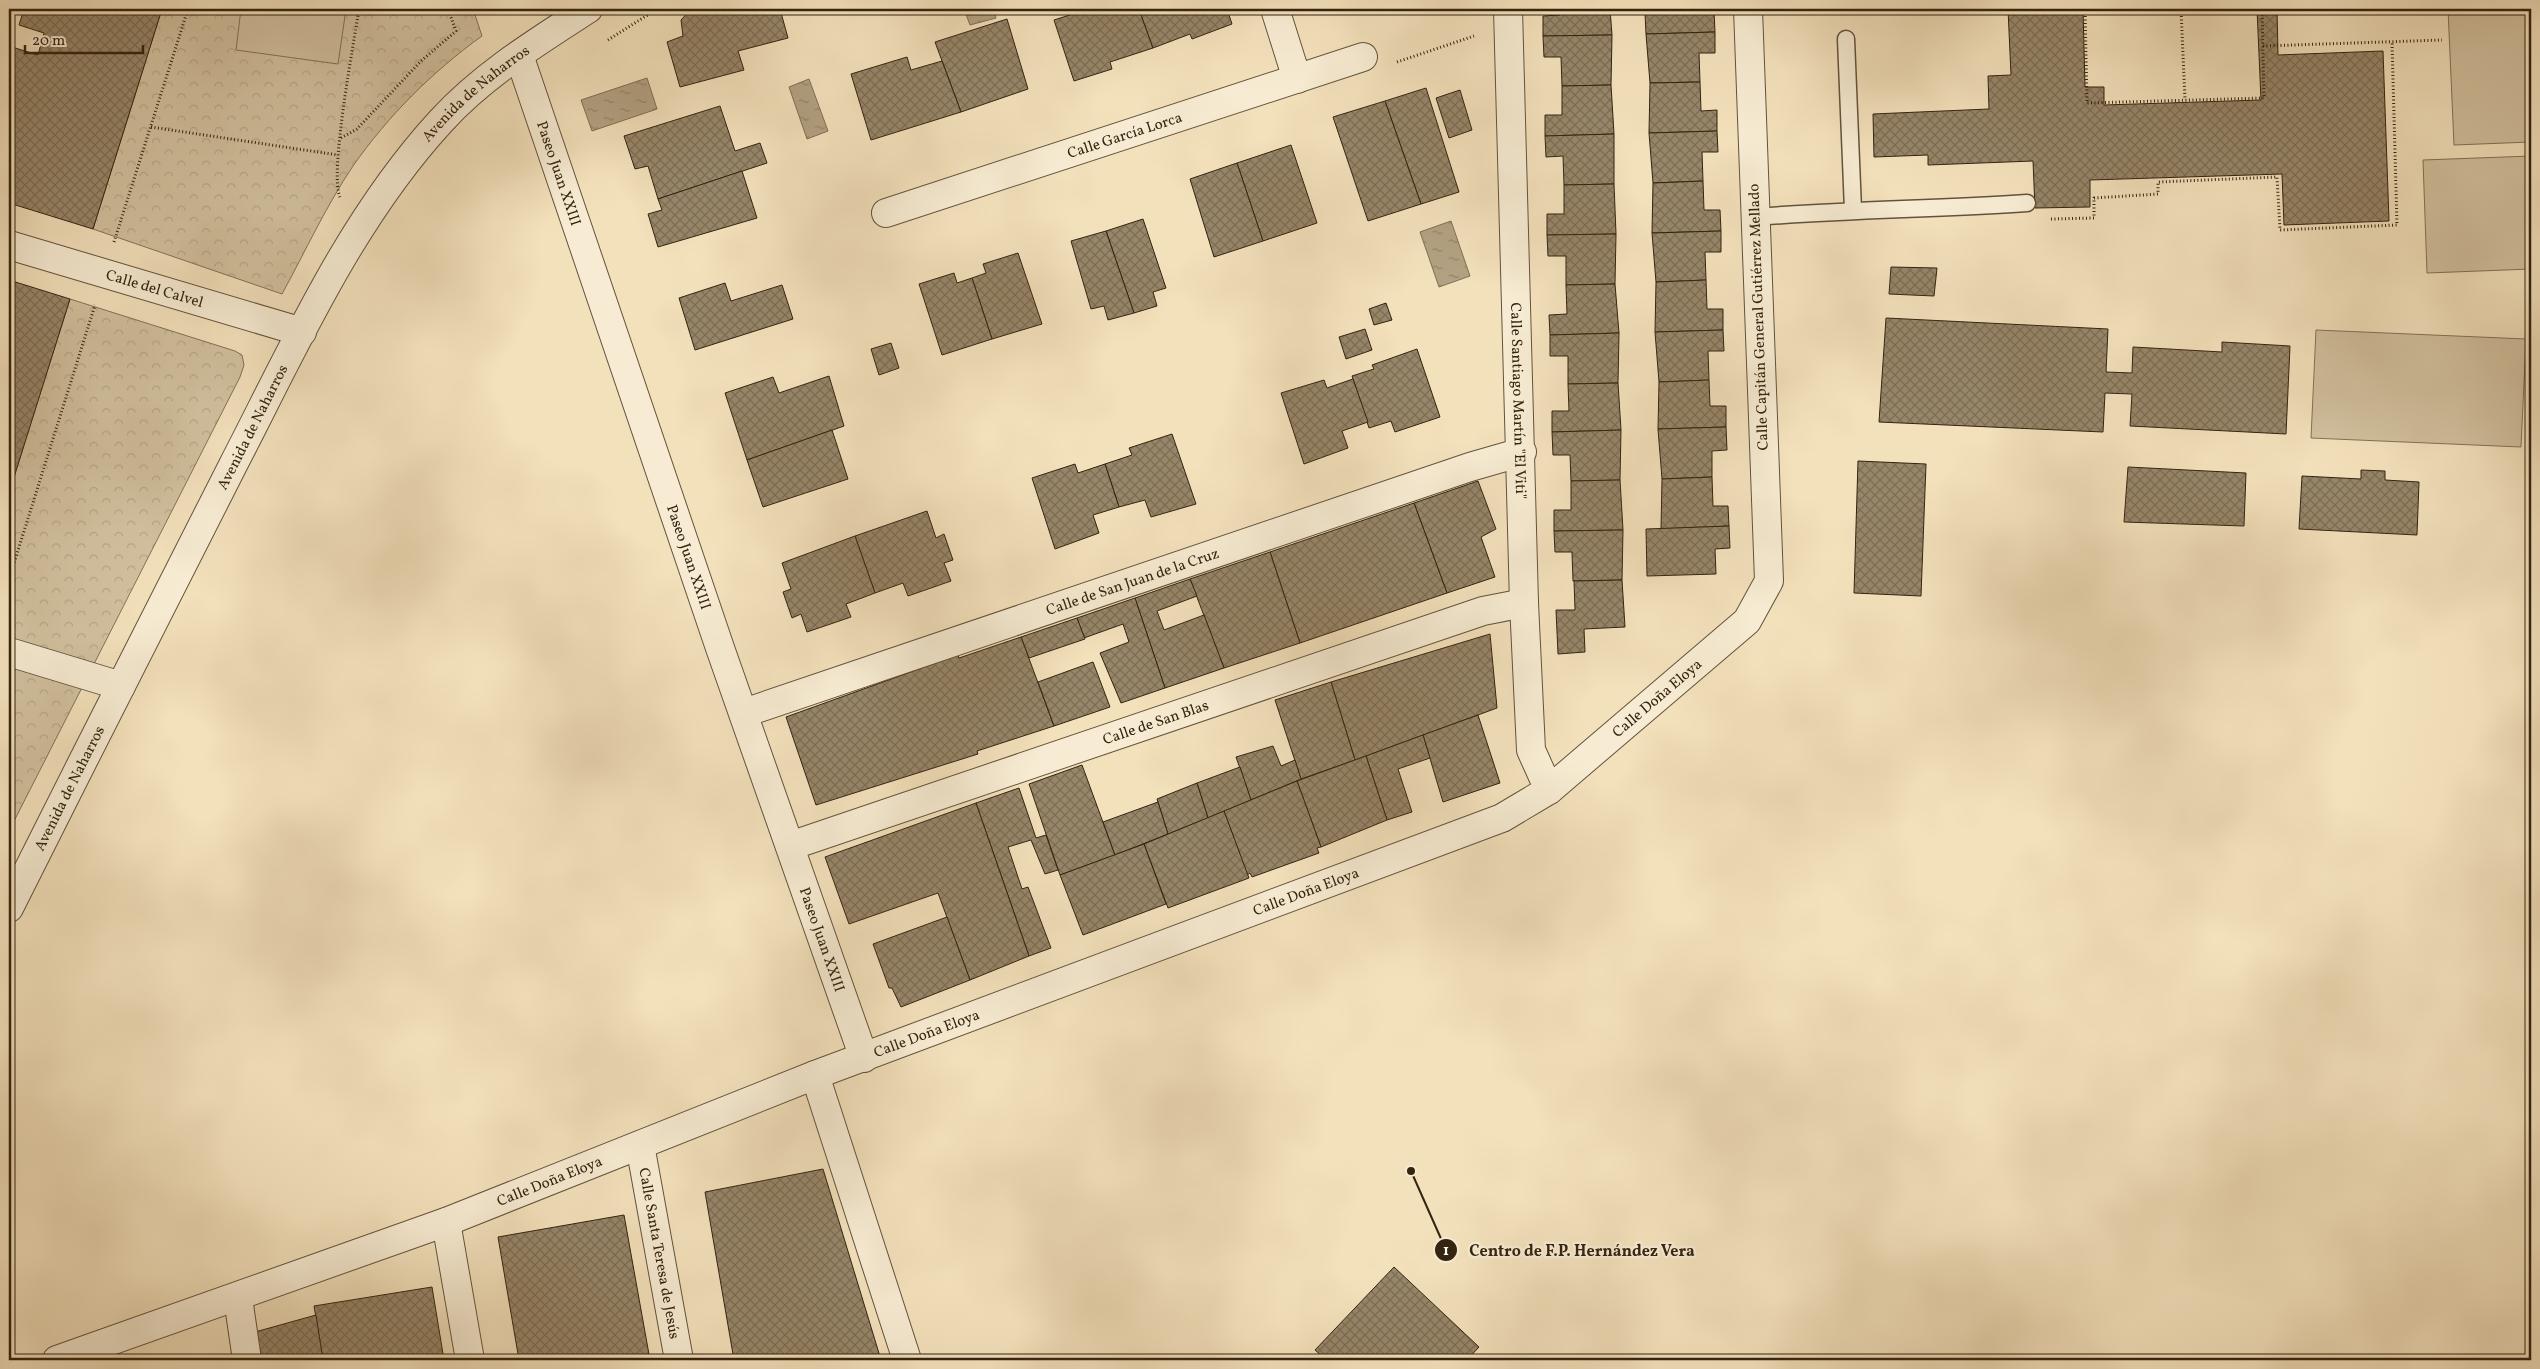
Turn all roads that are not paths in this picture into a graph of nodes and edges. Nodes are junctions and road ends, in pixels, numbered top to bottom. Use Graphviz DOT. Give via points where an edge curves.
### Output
graph roads {
  1 [pos="1275,9"];
  2 [pos="1748,9"];
  3 [pos="585,11"];
  4 [pos="1509,19"];
  5 [pos="1846,39"];
  6 [pos="519,55"];
  7 [pos="1363,57"];
  8 [pos="1297,79"];
  9 [pos="2027,203"];
  10 [pos="1853,210"];
  11 [pos="886,213"];
  12 [pos="1755,216"];
  13 [pos="9,245"];
  14 [pos="302,332"];
  15 [pos="1522,452"];
  16 [pos="1524,603"];
  17 [pos="1747,621"];
  18 [pos="9,652"];
  19 [pos="121,686"];
  20 [pos="744,713"];
  21 [pos="1549,790"];
  22 [pos="790,846"];
  23 [pos="9,908"];
  24 [pos="864,1058"];
  25 [pos="815,1075"];
  26 [pos="640,1145"];
  27 [pos="446,1222"];
  28 [pos="238,1298"];
  29 [pos="57,1360"];
  30 [pos="247,1360"];
  31 [pos="470,1360"];
  32 [pos="679,1360"];
  33 [pos="907,1360"];
  1 -- 8 [label="street"];
  2 -- 12 [label="street, Calle Capitán General Gutiérrez Mellado"];
  3 -- 6 [label="street, Avenida de Naharros"];
  4 -- 15 [label="street, Calle Santiago Martín \"El Viti\""];
  5 -- 10 [label="lane"];
  6 -- 14 [label="street, Avenida de Naharros" via="477,86 441,120 381,195"];
  6 -- 20 [label="street, Paseo Juan XXIII"];
  7 -- 8 [label="street, Calle García Lorca"];
  8 -- 11 [label="street, Calle García Lorca"];
  9 -- 10 [label="lane" via="1930,210"];
  10 -- 12 [label="lane"];
  12 -- 17 [label="street, Calle Capitán General Gutiérrez Mellado" via="1769,581"];
  13 -- 14 [label="street, Calle del Calvel"];
  14 -- 19 [label="street, Avenida de Naharros"];
  15 -- 16 [label="street, Calle Santiago Martín \"El Viti\""];
  15 -- 20 [label="street, Calle de San Juan de la Cruz" via="1451,473"];
  16 -- 21 [label="street, Calle Santiago Martín \"El Viti\"" via="1531,750"];
  16 -- 22 [label="street, Calle de San Blas" via="1483,610"];
  17 -- 21 [label="street, Calle Doña Eloya"];
  18 -- 19 [label="street"];
  19 -- 23 [label="street, Avenida de Naharros"];
  20 -- 22 [label="street, Paseo Juan XXIII"];
  21 -- 24 [label="street, Calle Doña Eloya" via="1502,818"];
  22 -- 24 [label="street, Paseo Juan XXIII"];
  24 -- 25 [label="street, Calle Doña Eloya"];
  25 -- 26 [label="street, Calle Doña Eloya"];
  25 -- 33 [label="street"];
  26 -- 27 [label="street, Calle Doña Eloya"];
  26 -- 32 [label="street, Calle Santa Teresa de Jesús"];
  27 -- 28 [label="street, Calle Doña Eloya"];
  27 -- 31 [label="street"];
  28 -- 29 [label="street, Calle Doña Eloya"];
  28 -- 30 [label="street"];
}
